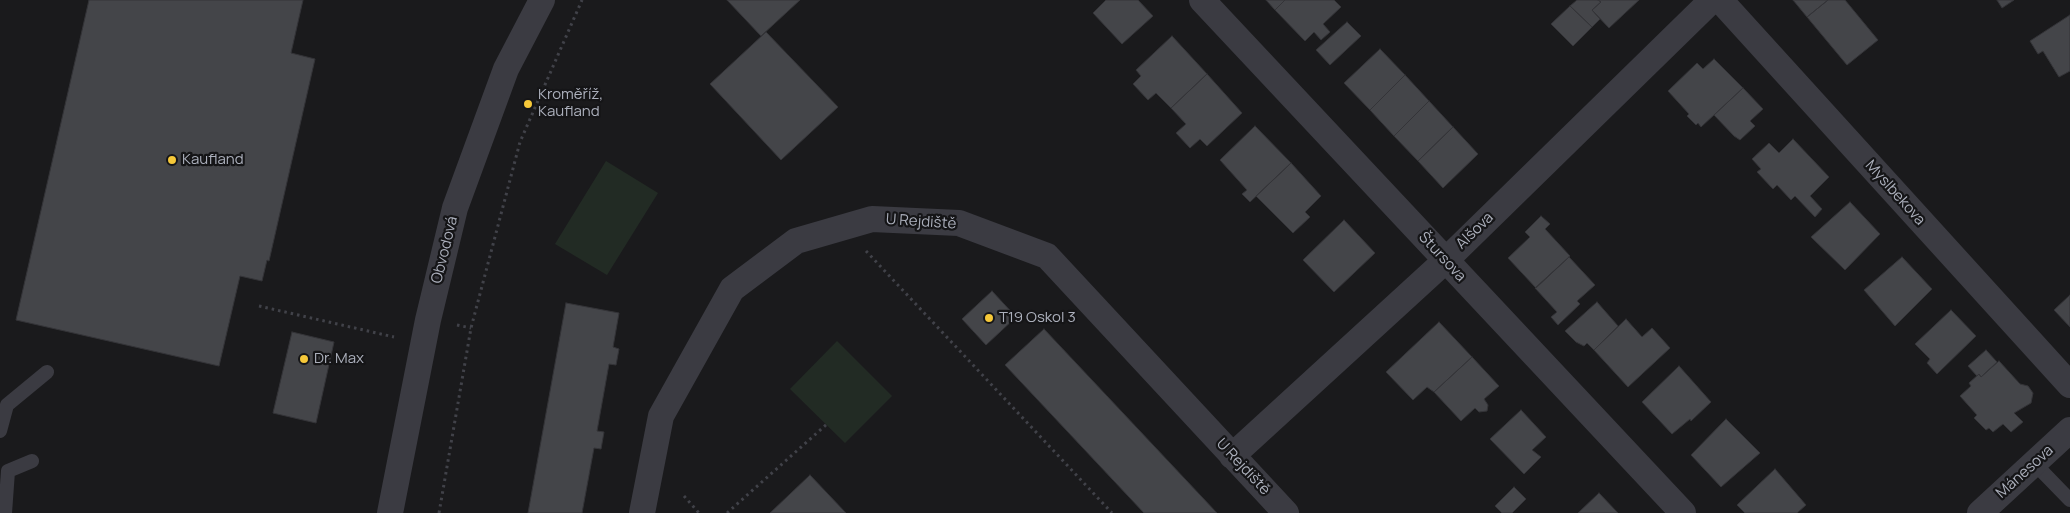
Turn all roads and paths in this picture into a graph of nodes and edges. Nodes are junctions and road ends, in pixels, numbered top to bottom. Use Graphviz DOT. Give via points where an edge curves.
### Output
graph roads {
  1 [pos="542,0"];
  2 [pos="582,0"];
  3 [pos="1202,0"];
  4 [pos="1712,0"];
  5 [pos="1720,0"];
  6 [pos="844,227"];
  7 [pos="1445,261"];
  8 [pos="259,306"];
  9 [pos="428,320"];
  10 [pos="471,328"];
  11 [pos="47,372"];
  12 [pos="2070,385"];
  13 [pos="827,424"];
  14 [pos="2070,430"];
  15 [pos="0,431"];
  16 [pos="1232,456"];
  17 [pos="32,461"];
  18 [pos="2034,463"];
  19 [pos="684,496"];
  20 [pos="2070,500"];
  21 [pos="5,513"];
  22 [pos="390,513"];
  23 [pos="439,513"];
  24 [pos="642,513"];
  25 [pos="699,513"];
  26 [pos="727,513"];
  27 [pos="1112,513"];
  28 [pos="1286,513"];
  29 [pos="1683,513"];
  30 [pos="1980,513"];
  1 -- 9 [label="street, Obvodová" via="506,69 455,208"];
  2 -- 10 [label="path" via="520,142"];
  3 -- 7 [label="street, Štursova"];
  4 -- 7 [label="street, Alšova"];
  5 -- 12 [label="street, Myslbekova"];
  6 -- 16 [label="street, U Rejdiště" via="872,219 959,223 1047,256"];
  6 -- 24 [label="street, U Rejdiště" via="796,241 732,289 661,416"];
  6 -- 27 [label="path"];
  7 -- 16 [label="street, Alšova"];
  7 -- 29 [label="street, Štursova"];
  8 -- 9 [label="path" via="395,337 406,316"];
  9 -- 10 [label="path"];
  9 -- 22 [label="street, Obvodová"];
  10 -- 23 [label="path"];
  11 -- 15 [label="lane" via="8,405"];
  13 -- 26 [label="path"];
  14 -- 18 [label="street, Mánesova"];
  16 -- 28 [label="street, U Rejdiště"];
  17 -- 21 [label="lane" via="8,471"];
  18 -- 20 [label="lane"];
  18 -- 30 [label="street, Mánesova"];
  19 -- 25 [label="path"];
}
